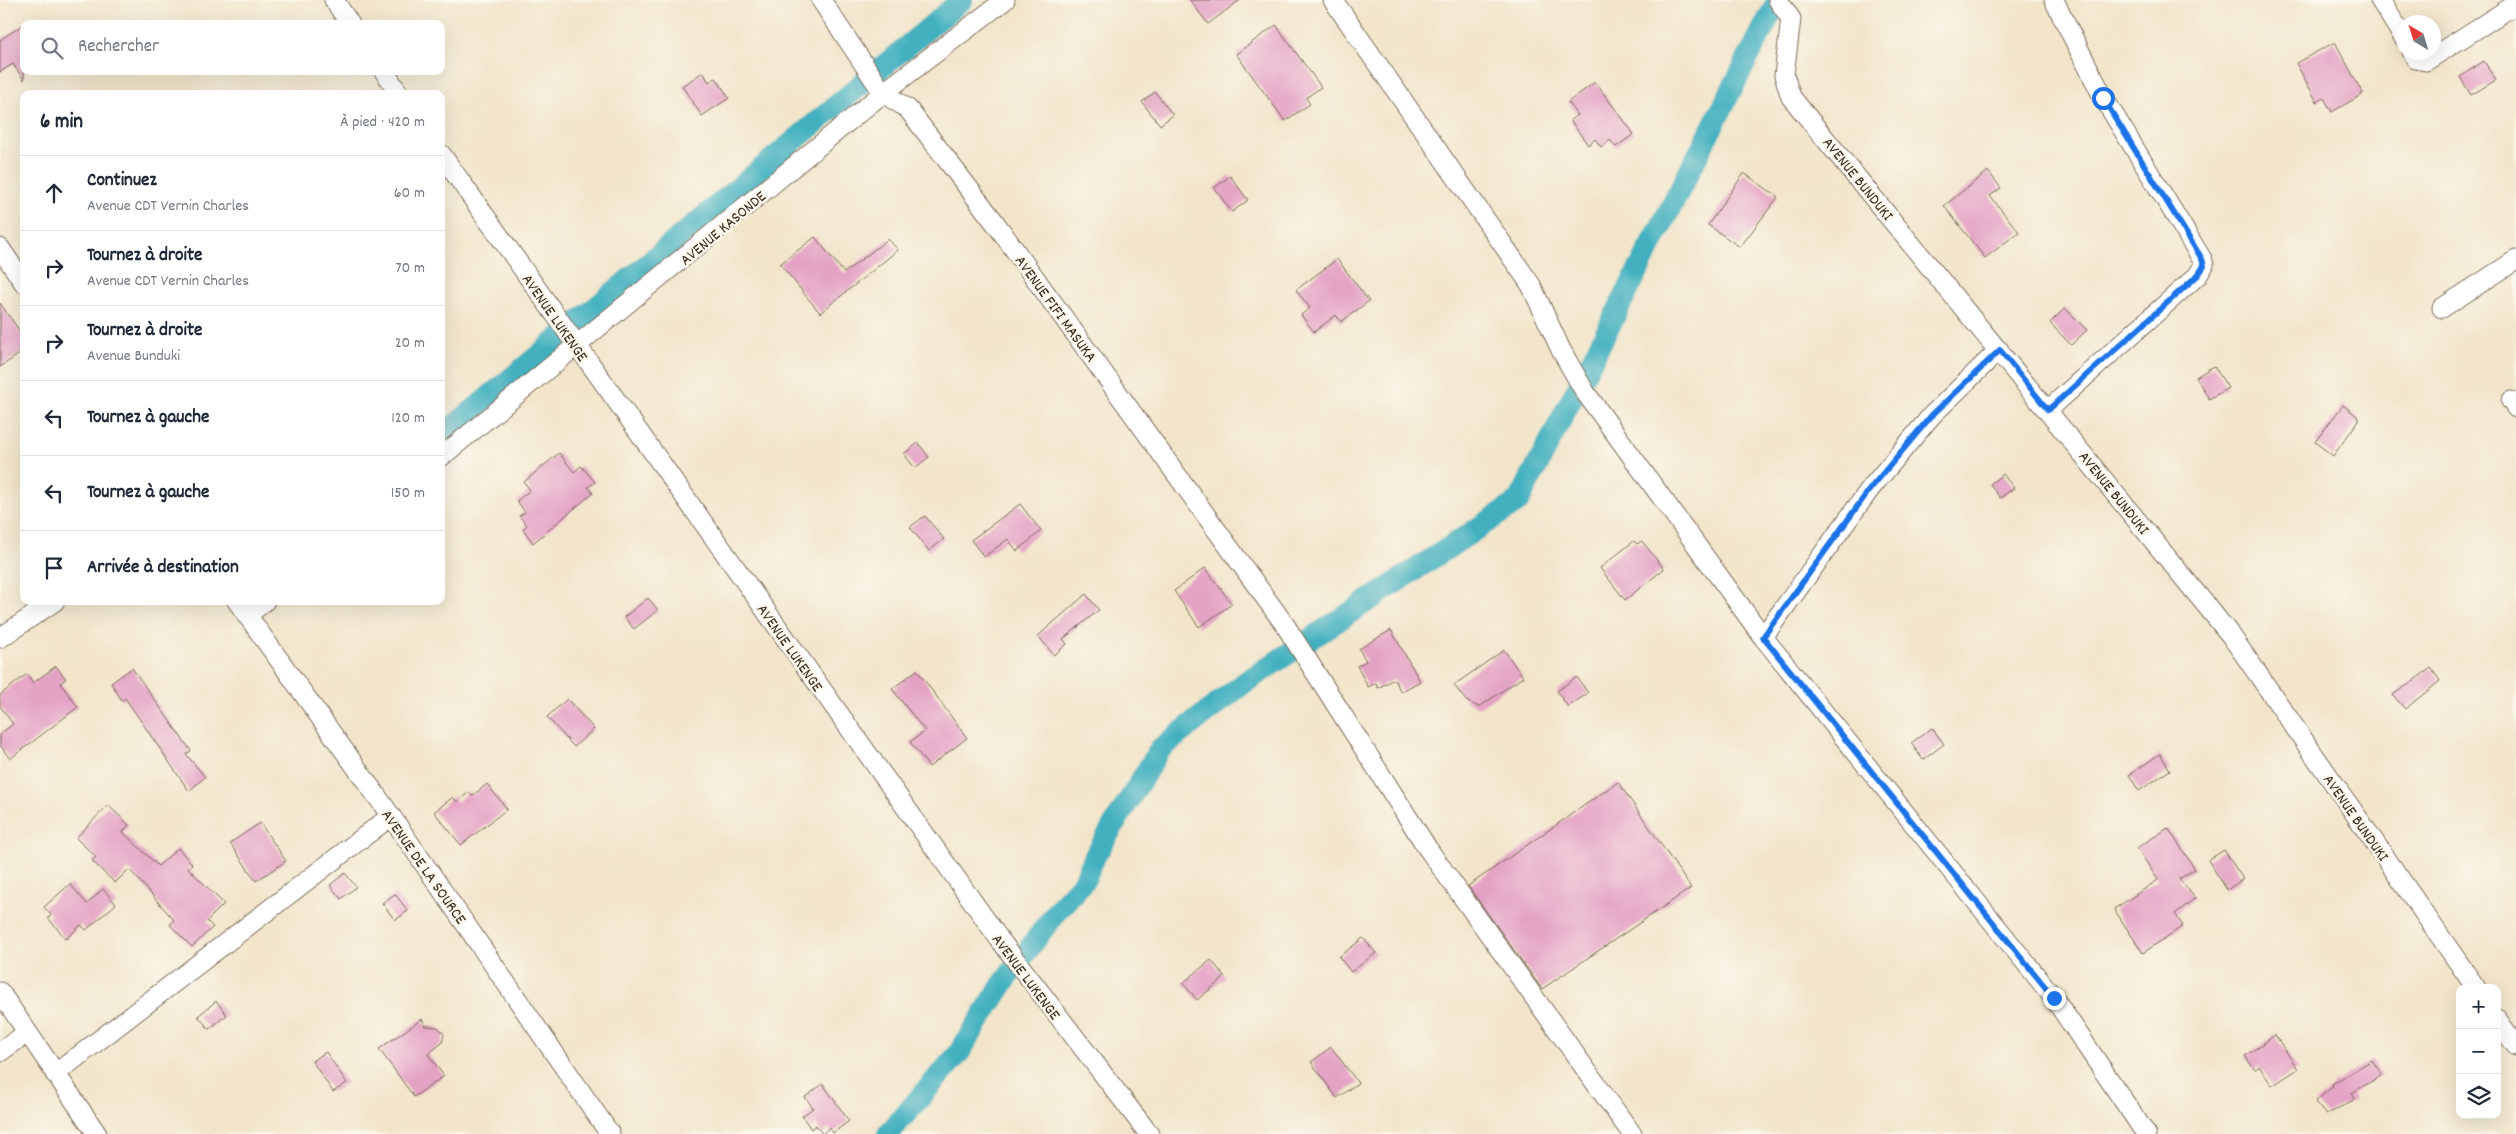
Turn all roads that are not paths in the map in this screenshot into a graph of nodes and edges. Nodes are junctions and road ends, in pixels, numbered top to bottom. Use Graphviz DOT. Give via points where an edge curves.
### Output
graph roads {
  1 [pos="334,0"];
  2 [pos="821,0"];
  3 [pos="1005,0"];
  4 [pos="1333,0"];
  5 [pos="2054,0"];
  6 [pos="2380,0"];
  7 [pos="1779,2"];
  8 [pos="2516,4"];
  9 [pos="347,20"];
  10 [pos="2396,25"];
  11 [pos="2441,52"];
  12 [pos="387,75"];
  13 [pos="396,90"];
  14 [pos="883,93"];
  15 [pos="445,160"];
  16 [pos="0,248"];
  17 [pos="2516,260"];
  18 [pos="20,277"];
  19 [pos="2442,308"];
  20 [pos="576,347"];
  21 [pos="2000,350"];
  22 [pos="2048,410"];
  23 [pos="445,455"];
  24 [pos="49,605"];
  25 [pos="242,609"];
  26 [pos="1763,637"];
  27 [pos="0,638"];
  28 [pos="391,816"];
  29 [pos="2473,984"];
  30 [pos="0,992"];
  31 [pos="2501,1025"];
  32 [pos="27,1033"];
  33 [pos="2516,1046"];
  34 [pos="0,1052"];
  35 [pos="55,1074"];
  36 [pos="97,1134"];
  37 [pos="610,1134"];
  38 [pos="1149,1134"];
  39 [pos="1632,1134"];
  40 [pos="2146,1134"];
  1 -- 9 [label="street"];
  2 -- 14 [label="street, AVENUE FIFI MASUKA"];
  3 -- 14 [label="street, AVENUE KASONDE"];
  4 -- 26 [label="street" via="1531,285 1561,350 1585,392"];
  5 -- 22 [label="street" via="2103,98 2204,266 2198,275"];
  6 -- 10 [label="street"];
  7 -- 21 [label="street, AVENUE BUNDUKI" via="1791,19 1784,75 1791,96"];
  8 -- 11 [label="street"];
  12 -- 13 [label="street"];
  14 -- 20 [label="street, AVENUE KASONDE"];
  14 -- 39 [label="street, AVENUE FIFI MASUKA" via="908,109 991,216 1286,625 1428,849"];
  15 -- 20 [label="street, AVENUE LUKENGE"];
  16 -- 18 [label="street"];
  17 -- 19 [label="street"];
  20 -- 23 [label="street, AVENUE KASONDE"];
  20 -- 38 [label="street, AVENUE LUKENGE" via="1000,940"];
  21 -- 22 [label="street, AVENUE BUNDUKI"];
  21 -- 26 [label="street" via="1932,415 1870,489"];
  22 -- 29 [label="street, AVENUE BUNDUKI" via="2232,637"];
  24 -- 27 [label="street"];
  25 -- 28 [label="street, AVENUE DE LA SOURCE"];
  26 -- 40 [label="street" via="2054,998"];
  28 -- 35 [label="street"];
  28 -- 37 [label="street, AVENUE DE LA SOURCE"];
  30 -- 32 [label="street"];
  31 -- 33 [label="street"];
  32 -- 34 [label="street"];
  32 -- 35 [label="street"];
  35 -- 36 [label="street"];
}
